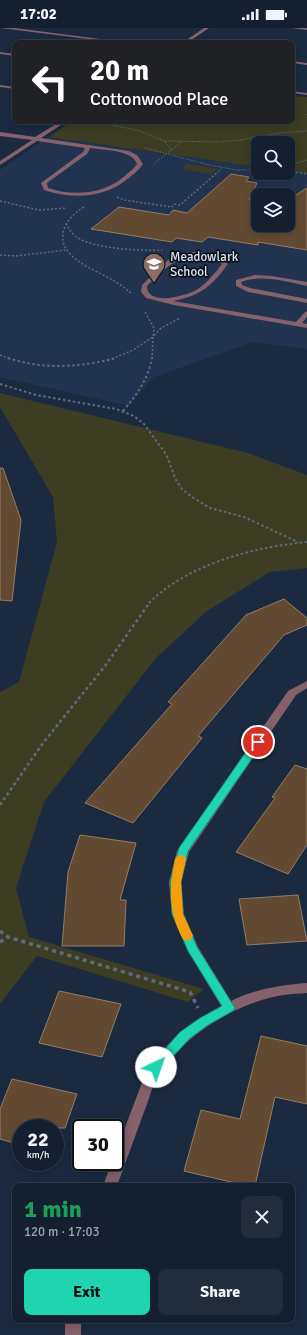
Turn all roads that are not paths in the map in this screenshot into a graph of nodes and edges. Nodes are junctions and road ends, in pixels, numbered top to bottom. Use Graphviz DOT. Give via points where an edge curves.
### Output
graph roads {
  1 [pos="3,28"];
  2 [pos="207,28"];
  3 [pos="294,28"];
  4 [pos="307,29"];
  5 [pos="105,40"];
  6 [pos="189,40"];
  7 [pos="0,53"];
  8 [pos="12,55"];
  9 [pos="0,58"];
  10 [pos="12,60"];
  11 [pos="295,62"];
  12 [pos="307,64"];
  13 [pos="0,86"];
  14 [pos="12,88"];
  15 [pos="295,92"];
  16 [pos="307,94"];
  17 [pos="59,124"];
  18 [pos="0,134"];
  19 [pos="36,139"];
  20 [pos="88,147"];
  21 [pos="0,163"];
  22 [pos="307,284"];
  23 [pos="163,300"];
  24 [pos="206,301"];
  25 [pos="307,301"];
  26 [pos="307,313"];
  27 [pos="298,324"];
  28 [pos="307,326"];
  29 [pos="307,684"];
  30 [pos="307,988"];
  31 [pos="229,1008"];
  32 [pos="111,1183"];
  33 [pos="73,1323"];
  34 [pos="73,1335"];
  1 -- 5 [label="street"];
  2 -- 6 [label="street"];
  3 -- 4 [label="street"];
  7 -- 8 [label="street"];
  9 -- 10 [label="street"];
  11 -- 12 [label="street"];
  13 -- 14 [label="street"];
  15 -- 16 [label="street"];
  17 -- 19 [label="street"];
  18 -- 19 [label="street"];
  19 -- 20 [label="street"];
  19 -- 21 [label="street"];
  20 -- 20 [label="street" via="85,153 44,183 46,188 53,192 78,194 111,188 140,164 134,155"];
  22 -- 25 [label="street" via="256,276 238,281 238,286 248,290"];
  23 -- 24 [label="street"];
  23 -- 24 [label="street" via="179,298"];
  23 -- 24 [label="street" via="148,297 144,292 144,286 174,258 182,254 196,254 215,256 225,264"];
  24 -- 27 [label="street"];
  26 -- 27 [label="street"];
  27 -- 28 [label="street"];
  29 -- 31 [label="street" via="292,693 182,851 176,882 178,914 192,948"];
  30 -- 31 [label="street" via="258,996"];
  31 -- 32 [label="street" via="184,1036 156,1067 150,1076"];
  33 -- 34 [label="street"];
}
